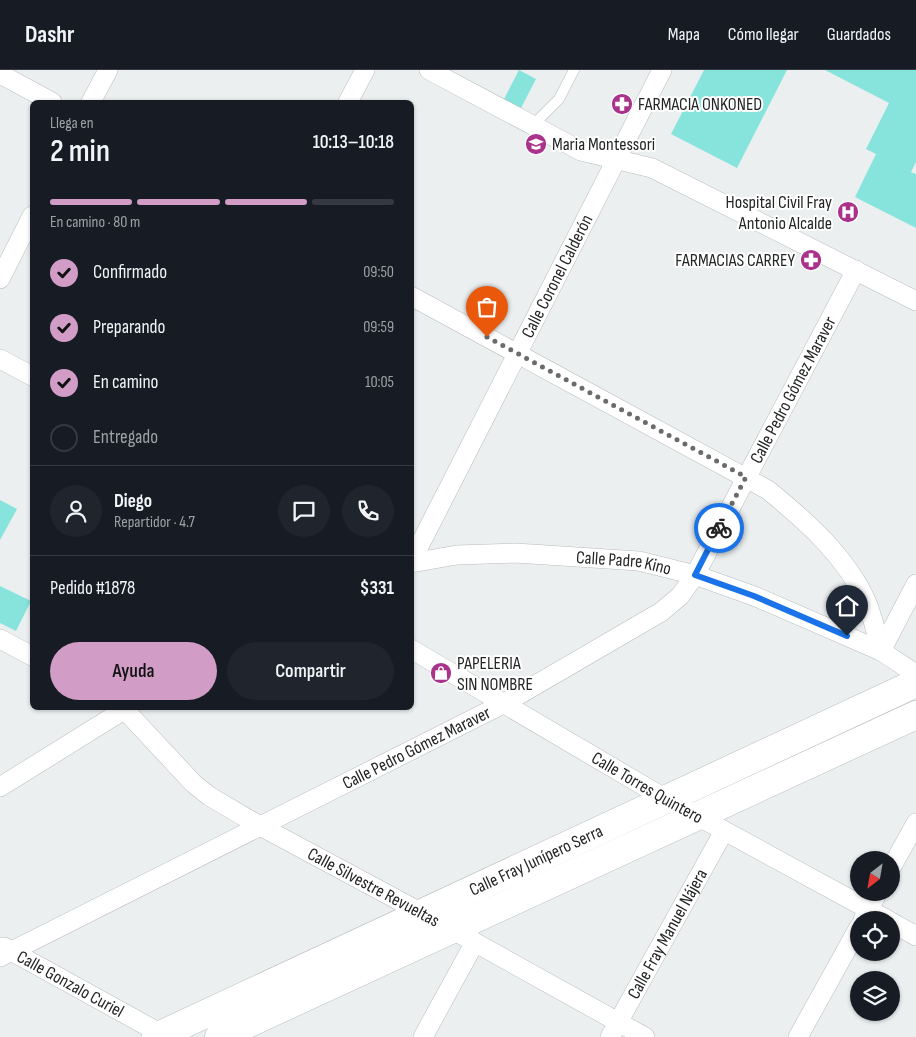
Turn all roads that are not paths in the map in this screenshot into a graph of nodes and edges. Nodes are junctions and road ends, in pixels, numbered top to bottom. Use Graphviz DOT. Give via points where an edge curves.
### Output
graph roads {
  1 [pos="108,70"];
  2 [pos="365,70"];
  3 [pos="429,70"];
  4 [pos="574,70"];
  5 [pos="662,70"];
  6 [pos="0,74"];
  7 [pos="48,100"];
  8 [pos="92,100"];
  9 [pos="349,100"];
  10 [pos="535,127"];
  11 [pos="616,159"];
  12 [pos="30,220"];
  13 [pos="856,270"];
  14 [pos="0,280"];
  15 [pos="414,298"];
  16 [pos="916,301"];
  17 [pos="518,354"];
  18 [pos="0,359"];
  19 [pos="30,375"];
  20 [pos="746,477"];
  21 [pos="414,556"];
  22 [pos="414,562"];
  23 [pos="695,575"];
  24 [pos="916,584"];
  25 [pos="0,639"];
  26 [pos="881,651"];
  27 [pos="414,652"];
  28 [pos="30,655"];
  29 [pos="916,674"];
  30 [pos="916,683"];
  31 [pos="503,704"];
  32 [pos="123,710"];
  33 [pos="128,710"];
  34 [pos="916,715"];
  35 [pos="0,787"];
  36 [pos="666,799"];
  37 [pos="697,816"];
  38 [pos="916,823"];
  39 [pos="260,826"];
  40 [pos="724,830"];
  41 [pos="900,852"];
  42 [pos="858,911"];
  43 [pos="422,913"];
  44 [pos="900,927"];
  45 [pos="463,936"];
  46 [pos="916,936"];
  47 [pos="850,943"];
  48 [pos="4,951"];
  49 [pos="614,1029"];
  50 [pos="230,1034"];
  51 [pos="162,1036"];
  52 [pos="423,1037"];
  53 [pos="645,1037"];
  54 [pos="798,1037"];
  1 -- 8 [label="street"];
  2 -- 9 [label="street"];
  3 -- 10 [label="street"];
  4 -- 10 [label="lane" via="559,99"];
  5 -- 11 [label="street, Calle Coronel Calderón"];
  6 -- 7 [label="street"];
  10 -- 11 [label="street" via="581,151"];
  11 -- 13 [label="street" via="652,168"];
  11 -- 17 [label="street, Calle Coronel Calderón"];
  12 -- 14 [label="street"];
  13 -- 16 [label="street"];
  13 -- 20 [label="street, Calle Pedro Gómez Maraver"];
  15 -- 17 [label="street"];
  17 -- 20 [label="street"];
  17 -- 21 [label="street, Calle Coronel Calderón"];
  18 -- 19 [label="street"];
  20 -- 23 [label="street, Calle Pedro Gómez Maraver"];
  20 -- 26 [label="street" via="768,490 802,518 837,556 867,602"];
  22 -- 23 [label="street, Calle Padre Kino" via="457,555 515,553 639,561"];
  23 -- 26 [label="street, Calle Padre Kino" via="754,596"];
  23 -- 31 [label="street, Calle Pedro Gómez Maraver" via="680,596 661,612"];
  24 -- 26 [label="street"];
  25 -- 28 [label="street"];
  26 -- 29 [label="street, Calle Padre Kino"];
  27 -- 31 [label="street, Calle Torres Quintero"];
  30 -- 36 [label="street, Calle Fray Junípero Serra"];
  31 -- 36 [label="street, Calle Torres Quintero"];
  31 -- 39 [label="street, Calle Pedro Gómez Maraver"];
  32 -- 35 [label="street"];
  33 -- 39 [label="street, Calle Silvestre Revueltas" via="193,783"];
  34 -- 37 [label="street, Calle Fray Junípero Serra"];
  36 -- 37 [label="street, Calle Torres Quintero"];
  36 -- 43 [label="street, Calle Fray Junípero Serra"];
  37 -- 40 [label="street, Calle Torres Quintero"];
  37 -- 45 [label="street, Calle Fray Junípero Serra"];
  38 -- 41 [label="street"];
  39 -- 43 [label="street, Calle Silvestre Revueltas"];
  39 -- 48 [label="street, Calle Pedro Gómez Maraver"];
  40 -- 42 [label="street, Calle Torres Quintero"];
  40 -- 49 [label="street, Calle Fray Manuel Nájera"];
  43 -- 45 [label="street, Calle Silvestre Revueltas"];
  43 -- 51 [label="street, Calle Fray Junípero Serra"];
  44 -- 46 [label="street"];
  45 -- 49 [label="street, Calle Silvestre Revueltas"];
  45 -- 50 [label="street, Calle Fray Junípero Serra"];
  45 -- 52 [label="street"];
  47 -- 54 [label="street"];
  48 -- 51 [label="street, Calle Gonzalo Curiel"];
  49 -- 53 [label="street, Calle Silvestre Revueltas"];
}
